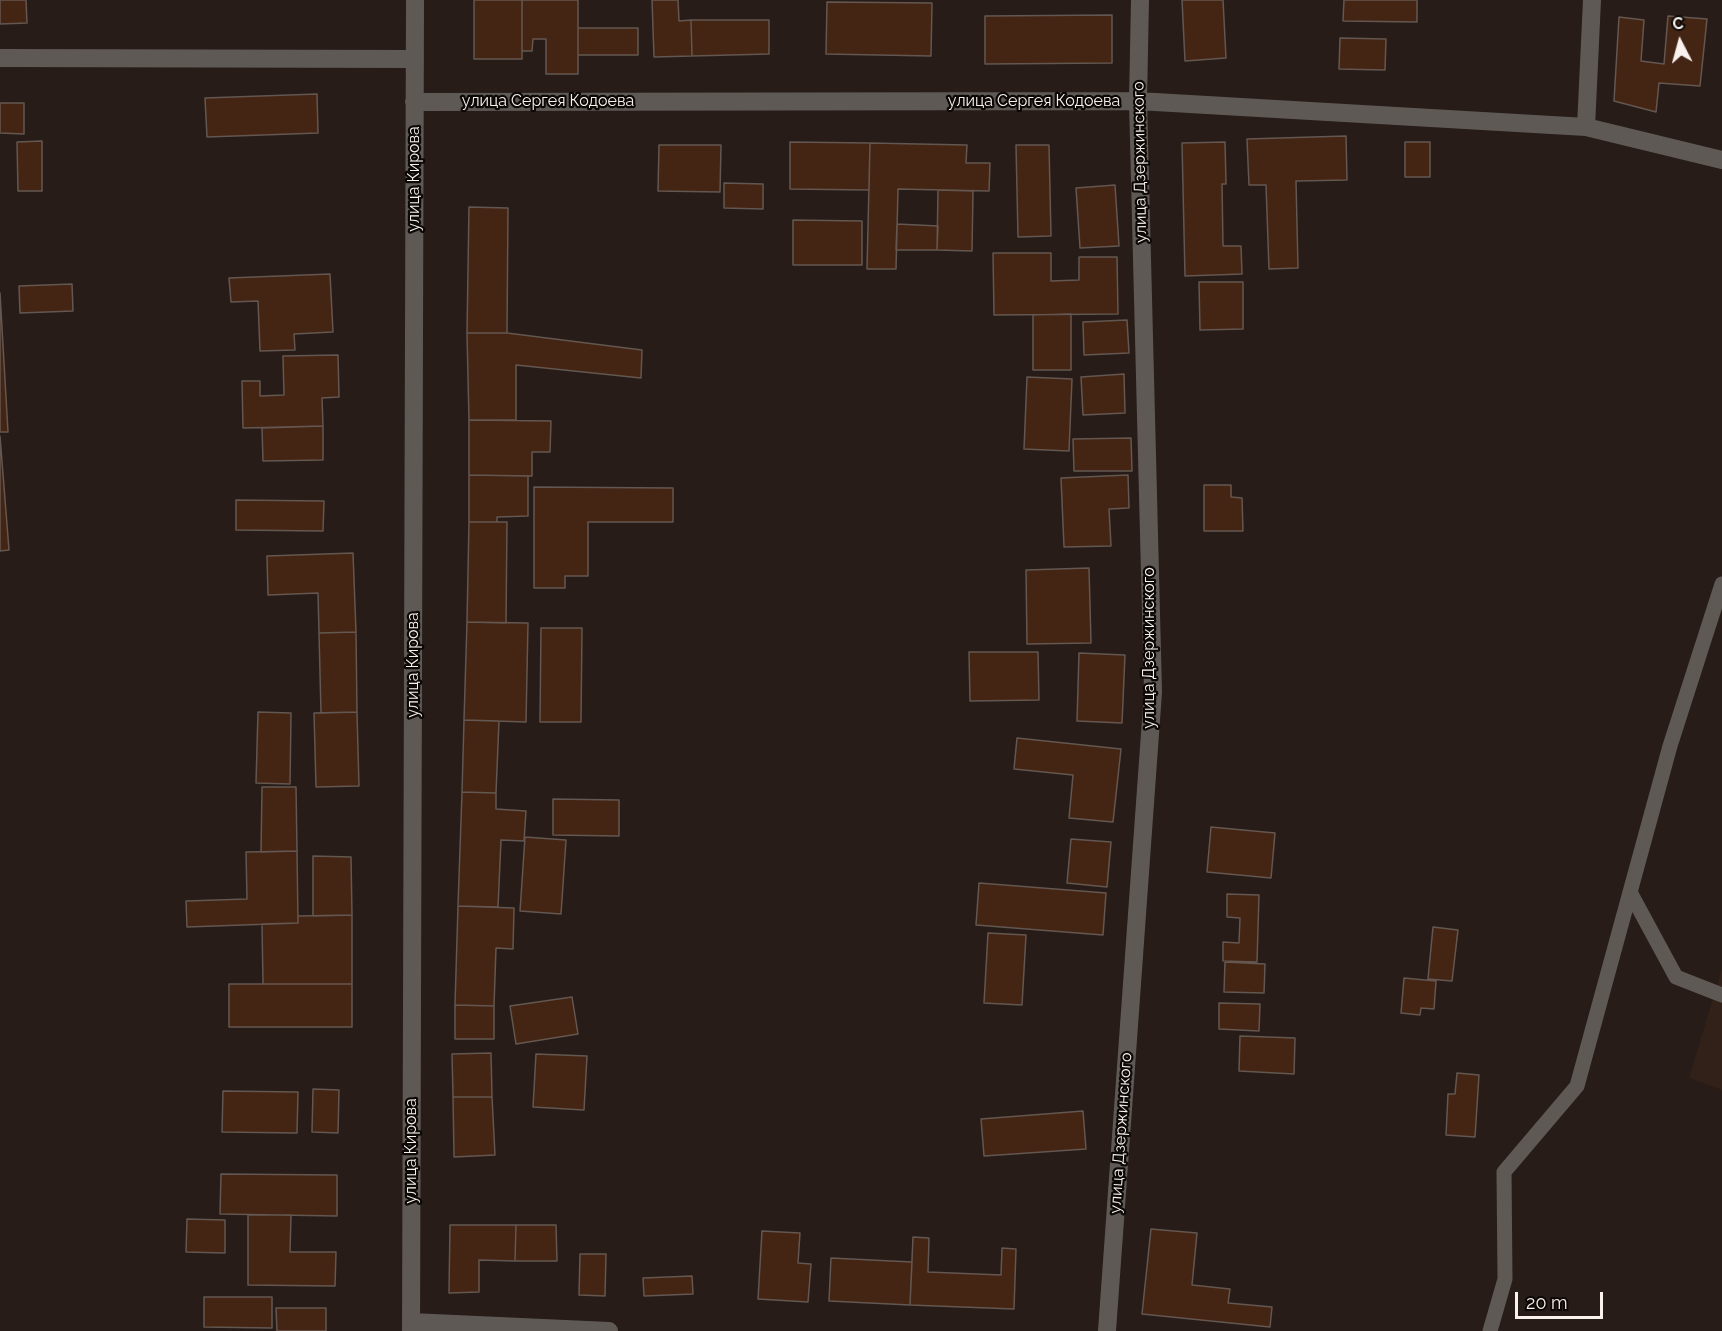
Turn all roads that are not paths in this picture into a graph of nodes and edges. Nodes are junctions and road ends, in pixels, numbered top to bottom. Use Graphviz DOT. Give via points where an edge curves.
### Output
graph roads {
  1 [pos="415,0"];
  2 [pos="1140,0"];
  3 [pos="1592,0"];
  4 [pos="0,58"];
  5 [pos="415,59"];
  6 [pos="1138,101"];
  7 [pos="414,102"];
  8 [pos="1586,127"];
  9 [pos="1722,160"];
  10 [pos="1722,584"];
  11 [pos="1630,892"];
  12 [pos="1722,995"];
  13 [pos="411,1326"];
  14 [pos="609,1331"];
  15 [pos="1107,1331"];
  16 [pos="1491,1331"];
  1 -- 5 [label="street, улица Кирова"];
  2 -- 6 [label="street, улица Дзержинского"];
  3 -- 8 [label="street"];
  4 -- 5 [label="street"];
  5 -- 7 [label="street, улица Кирова"];
  6 -- 7 [label="street, улица Сергея Кодоева"];
  6 -- 8 [label="street, улица Сергея Кодоева"];
  6 -- 15 [label="street, улица Дзержинского" via="1153,692"];
  7 -- 13 [label="street, улица Кирова"];
  8 -- 9 [label="street, улица Сергея Кодоева"];
  10 -- 11 [label="lane" via="1670,746"];
  11 -- 12 [label="lane" via="1676,976"];
  11 -- 16 [label="lane" via="1577,1086 1504,1172 1505,1279"];
  13 -- 14 [label="street"];
}
